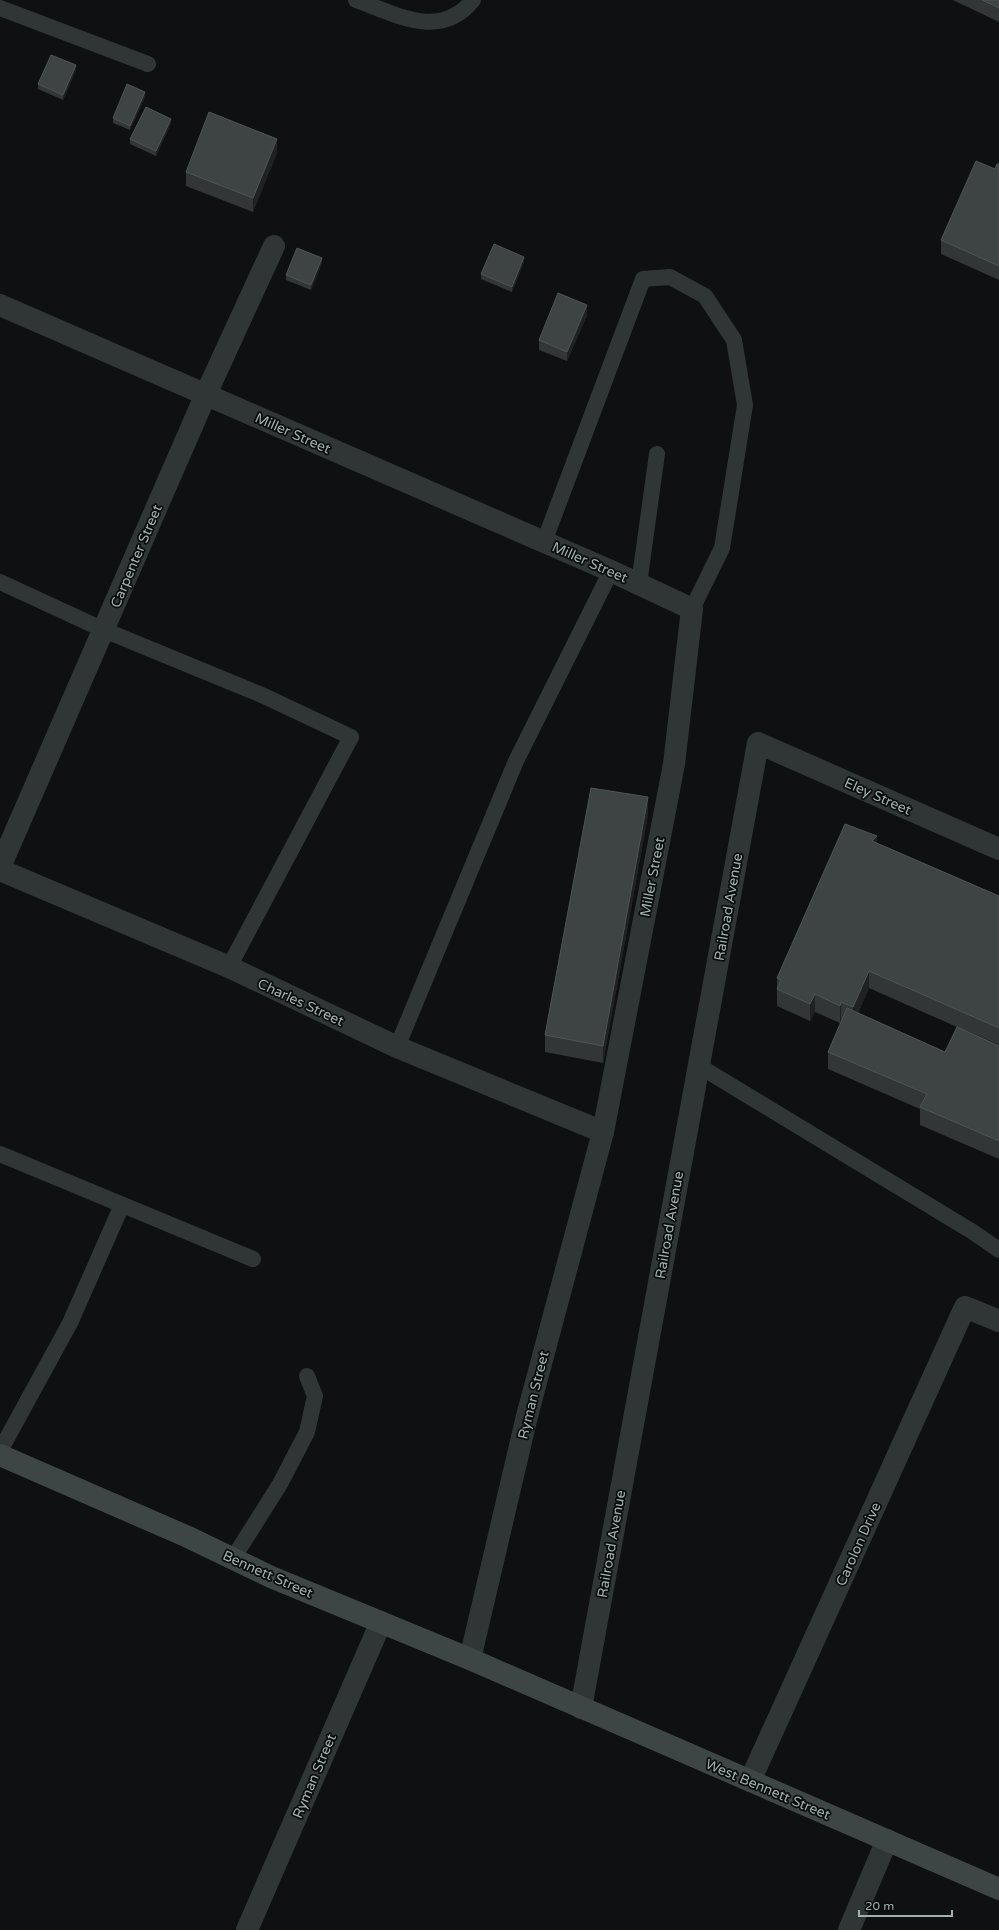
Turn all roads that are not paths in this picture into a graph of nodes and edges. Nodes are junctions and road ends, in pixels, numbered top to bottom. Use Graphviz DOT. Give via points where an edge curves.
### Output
graph roads {
  1 [pos="356,0"];
  2 [pos="473,0"];
  3 [pos="0,8"];
  4 [pos="148,64"];
  5 [pos="274,246"];
  6 [pos="0,305"];
  7 [pos="206,394"];
  8 [pos="657,454"];
  9 [pos="544,542"];
  10 [pos="611,571"];
  11 [pos="0,582"];
  12 [pos="639,584"];
  13 [pos="692,609"];
  14 [pos="104,630"];
  15 [pos="758,743"];
  16 [pos="999,849"];
  17 [pos="0,868"];
  18 [pos="229,968"];
  19 [pos="397,1047"];
  20 [pos="699,1066"];
  21 [pos="603,1132"];
  22 [pos="0,1154"];
  23 [pos="122,1205"];
  24 [pos="999,1250"];
  25 [pos="253,1259"];
  26 [pos="999,1321"];
  27 [pos="307,1376"];
  28 [pos="0,1451"];
  29 [pos="0,1455"];
  30 [pos="232,1560"];
  31 [pos="381,1622"];
  32 [pos="470,1659"];
  33 [pos="538,1688"];
  34 [pos="581,1708"];
  35 [pos="750,1781"];
  36 [pos="887,1840"];
  37 [pos="999,1889"];
  38 [pos="247,1930"];
  39 [pos="849,1930"];
  1 -- 2 [label="lane" via="415,20 432,23 450,19 467,8"];
  3 -- 4 [label="lane"];
  5 -- 7 [label="street, Carpenter Street"];
  6 -- 7 [label="street, Miller Street"];
  7 -- 9 [label="street, Miller Street"];
  7 -- 14 [label="street, Carpenter Street"];
  8 -- 12 [label="lane"];
  9 -- 10 [label="street, Miller Street"];
  9 -- 13 [label="lane" via="644,278 670,277 705,296 734,340 744,405 722,548"];
  10 -- 12 [label="street, Miller Street"];
  10 -- 19 [label="lane" via="516,761"];
  11 -- 14 [label="lane"];
  12 -- 13 [label="street, Miller Street"];
  13 -- 21 [label="street, Miller Street" via="674,764"];
  14 -- 17 [label="street, Carpenter Street"];
  14 -- 18 [label="lane" via="264,696 351,737"];
  15 -- 16 [label="street, Eley Street"];
  15 -- 20 [label="street, Railroad Avenue"];
  17 -- 18 [label="street, Charles Street"];
  18 -- 19 [label="street, Charles Street"];
  19 -- 21 [label="street, Charles Street"];
  20 -- 24 [label="lane"];
  20 -- 34 [label="street, Railroad Avenue"];
  21 -- 32 [label="street, Ryman Street" via="528,1416"];
  22 -- 23 [label="lane"];
  23 -- 25 [label="lane"];
  23 -- 28 [label="lane" via="70,1323"];
  26 -- 35 [label="street, Carolon Drive" via="965,1307"];
  27 -- 30 [label="lane" via="315,1396 306,1432 280,1484"];
  29 -- 30 [label="street, Bennett Street" via="188,1537"];
  30 -- 31 [label="street, Bennett Street"];
  31 -- 32 [label="street, Bennett Street"];
  31 -- 38 [label="street, Ryman Street"];
  32 -- 33 [label="street, Bennett Street"];
  33 -- 34 [label="street, West Bennett Street"];
  34 -- 35 [label="street, West Bennett Street"];
  35 -- 36 [label="street, West Bennett Street"];
  36 -- 37 [label="street, West Bennett Street"];
  36 -- 39 [label="street"];
}
